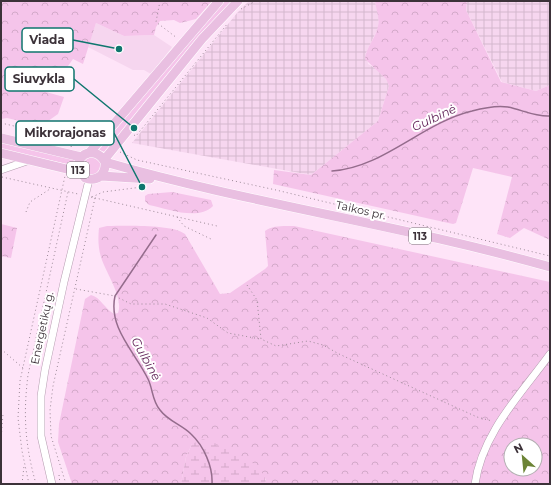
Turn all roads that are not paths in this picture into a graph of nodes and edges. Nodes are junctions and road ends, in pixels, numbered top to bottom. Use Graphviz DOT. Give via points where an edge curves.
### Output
graph roads {
  1 [pos="219,1"];
  2 [pos="238,1"];
  3 [pos="1,138"];
  4 [pos="89,151"];
  5 [pos="1,153"];
  6 [pos="30,160"];
  7 [pos="104,161"];
  8 [pos="1,170"];
  9 [pos="79,172"];
  10 [pos="101,176"];
  11 [pos="89,180"];
  12 [pos="166,180"];
  13 [pos="550,267"];
  14 [pos="550,354"];
  15 [pos="52,484"];
  16 [pos="475,484"];
  1 -- 4 [label="main road"];
  2 -- 7 [label="main road" via="202,40"];
  3 -- 4 [label="main road, Taikos pr."];
  4 -- 7 [label="main road, Taikos pr. / 113" via="98,154"];
  4 -- 9 [label="main road, 113" via="78,164"];
  5 -- 6 [label="main road"];
  6 -- 8 [label="street"];
  6 -- 9 [label="main road"];
  7 -- 10 [label="main road, 113" via="104,172"];
  7 -- 12 [label="main road, Taikos pr. / 113"];
  9 -- 11 [label="main road, 113"];
  10 -- 11 [label="main road, Taikos pr. / 113"];
  10 -- 12 [label="main road, Taikos pr. / 113"];
  11 -- 15 [label="street, Energetikų g." via="88,196 64,282 41,396 41,436"];
  12 -- 13 [label="main road, Taikos pr. / 113"];
  14 -- 16 [label="street" via="489,439"];
}
